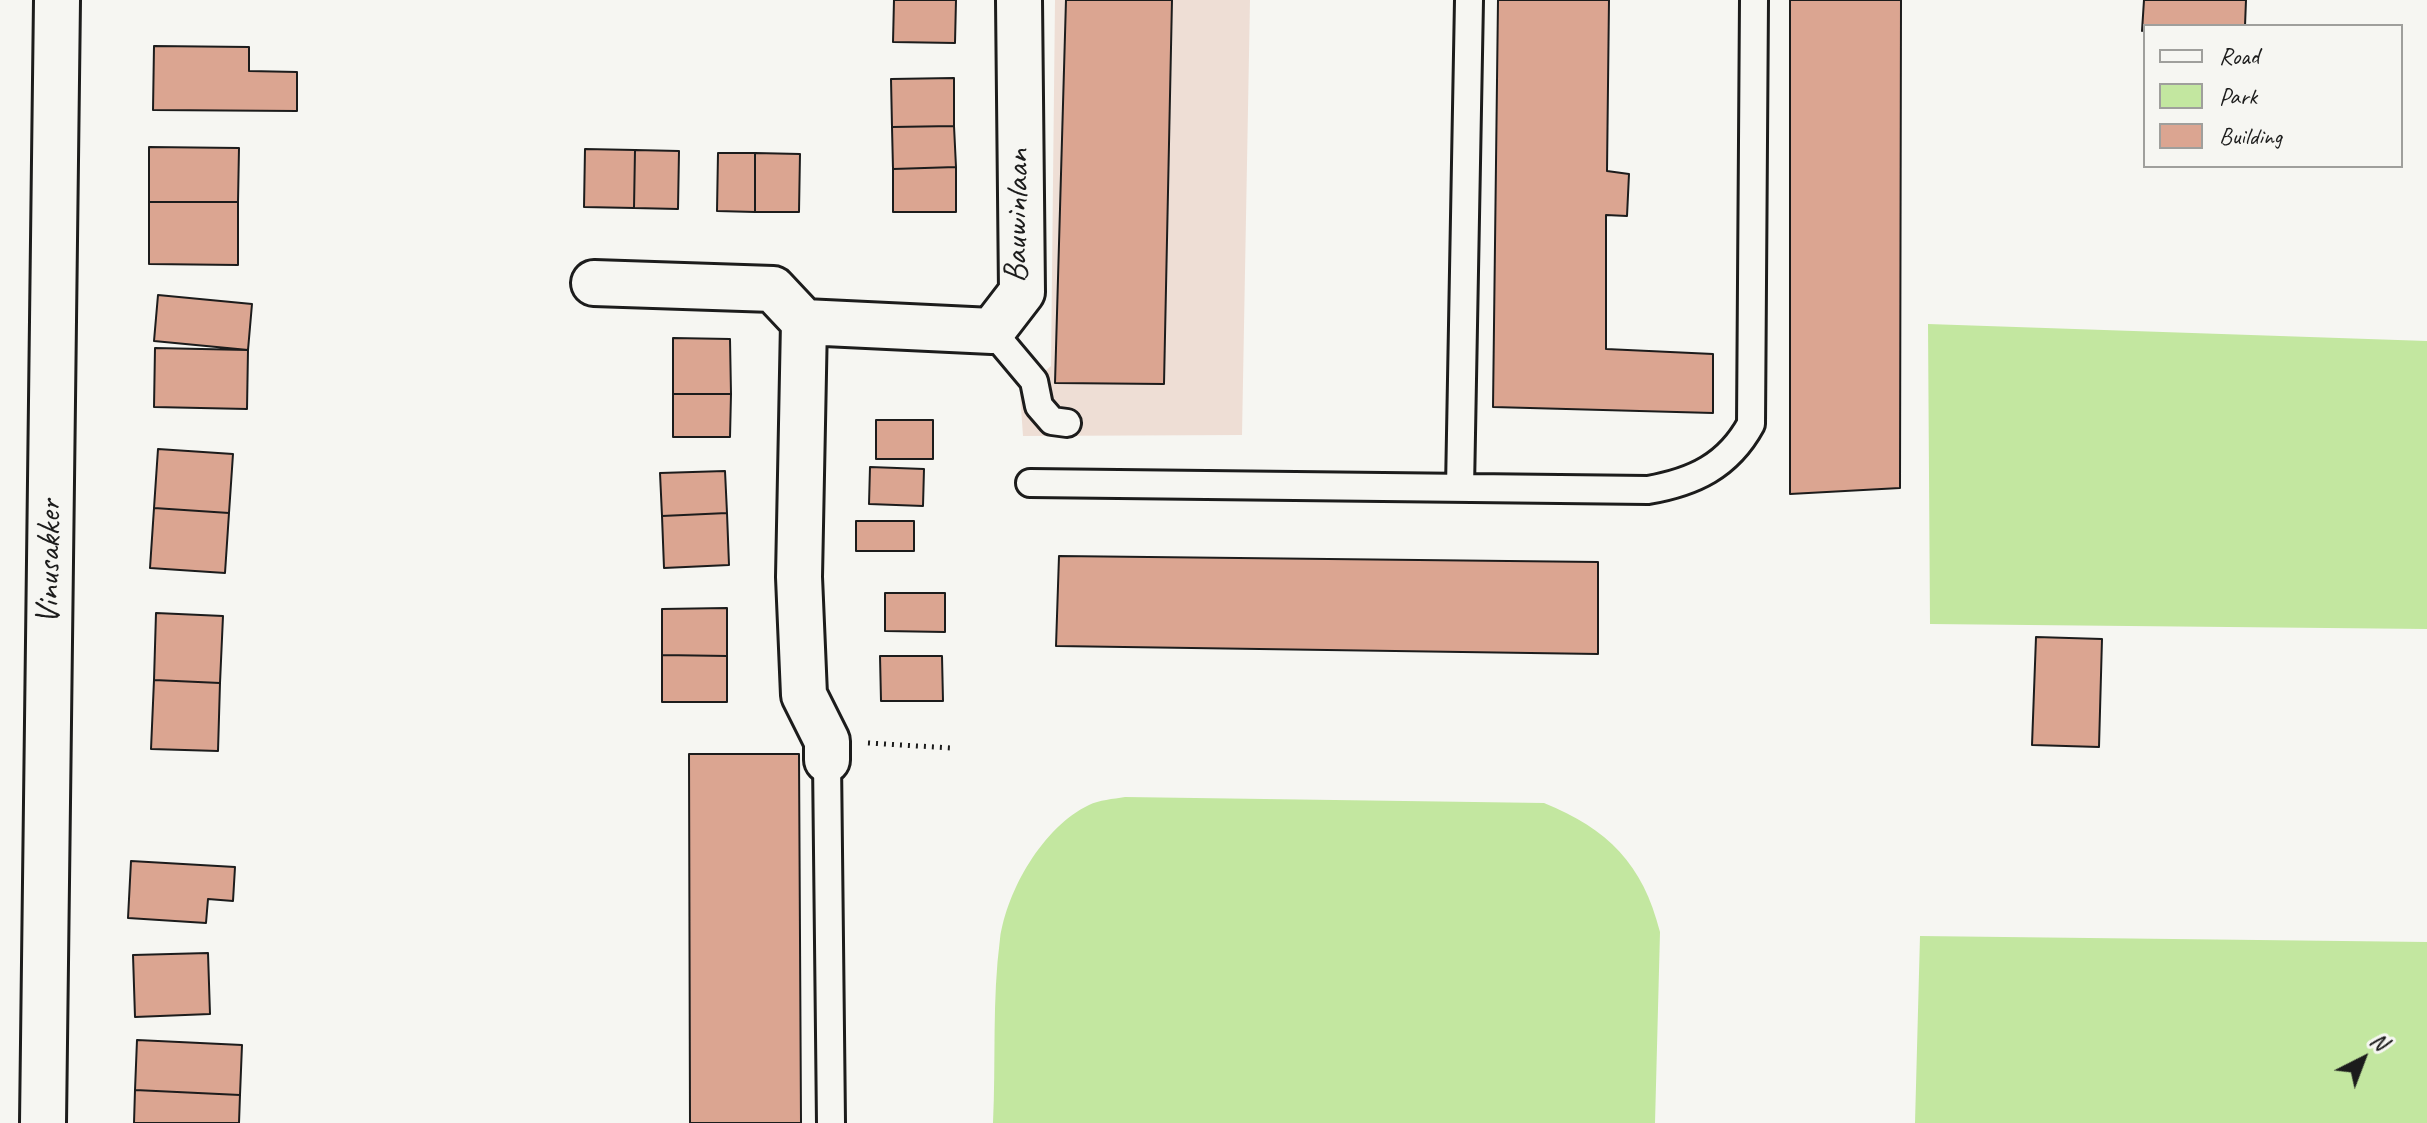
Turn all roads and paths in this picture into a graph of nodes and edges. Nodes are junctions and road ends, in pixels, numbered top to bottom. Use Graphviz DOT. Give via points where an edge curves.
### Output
graph roads {
  1 [pos="57,0"];
  2 [pos="1019,0"];
  3 [pos="1469,0"];
  4 [pos="1754,0"];
  5 [pos="594,283"];
  6 [pos="804,322"];
  7 [pos="992,331"];
  8 [pos="1067,423"];
  9 [pos="1030,483"];
  10 [pos="1460,488"];
  11 [pos="951,748"];
  12 [pos="827,750"];
  13 [pos="43,1123"];
  14 [pos="831,1123"];
  1 -- 13 [label="street, Vinusakker"];
  2 -- 7 [label="street, Bauwinlaan" via="1022,292"];
  3 -- 10 [label="lane"];
  4 -- 10 [label="lane" via="1751,424 1738,447 1717,466 1680,485 1648,490"];
  5 -- 6 [label="street" via="773,289"];
  6 -- 7 [label="street, Bauwinlaan"];
  6 -- 12 [label="street" via="799,577 804,695"];
  7 -- 8 [label="lane" via="1034,381 1039,406 1052,421"];
  9 -- 10 [label="lane"];
  11 -- 12 [label="path"];
  12 -- 14 [label="lane"];
}
